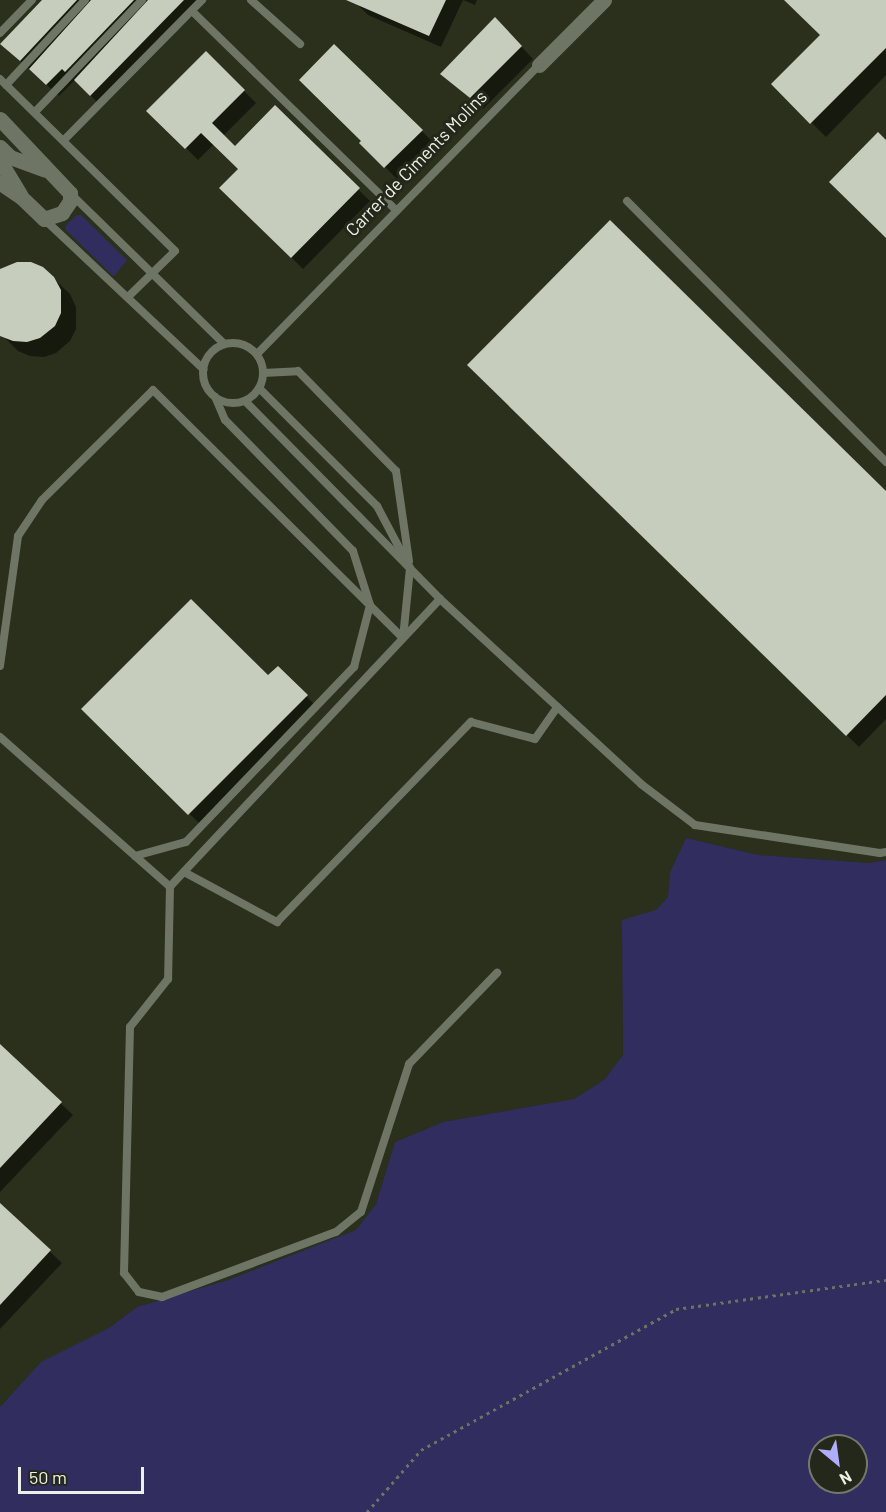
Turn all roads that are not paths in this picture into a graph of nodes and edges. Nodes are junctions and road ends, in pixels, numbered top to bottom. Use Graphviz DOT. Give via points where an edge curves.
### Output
graph roads {
  1 [pos="32,0"];
  2 [pos="85,0"];
  3 [pos="142,0"];
  4 [pos="202,0"];
  5 [pos="251,0"];
  6 [pos="604,0"];
  7 [pos="192,11"];
  8 [pos="0,33"];
  9 [pos="300,44"];
  10 [pos="539,65"];
  11 [pos="3,82"];
  12 [pos="35,112"];
  13 [pos="0,119"];
  14 [pos="64,140"];
  15 [pos="0,147"];
  16 [pos="0,161"];
  17 [pos="47,171"];
  18 [pos="0,183"];
  19 [pos="70,193"];
  20 [pos="21,197"];
  21 [pos="627,201"];
  22 [pos="397,211"];
  23 [pos="44,219"];
  24 [pos="152,274"];
  25 [pos="128,297"];
  26 [pos="224,344"];
  27 [pos="257,354"];
  28 [pos="203,369"];
  29 [pos="264,373"];
  30 [pos="259,388"];
  31 [pos="215,398"];
  32 [pos="245,401"];
  33 [pos="886,462"];
  34 [pos="410,568"];
  35 [pos="440,599"];
  36 [pos="370,605"];
  37 [pos="403,638"];
  38 [pos="0,666"];
  39 [pos="557,707"];
  40 [pos="0,737"];
  41 [pos="886,852"];
  42 [pos="135,856"];
  43 [pos="184,872"];
  44 [pos="170,887"];
  45 [pos="497,973"];
  1 -- 8 [label="lane"];
  2 -- 11 [label="lane"];
  3 -- 12 [label="lane"];
  4 -- 7 [label="lane"];
  5 -- 9 [label="lane"];
  6 -- 10 [label="street, Carrer de Ciments Molins"];
  7 -- 14 [label="lane"];
  7 -- 22 [label="lane"];
  10 -- 22 [label="lane, Carrer de Ciments Molins"];
  11 -- 12 [label="lane"];
  12 -- 14 [label="lane"];
  13 -- 17 [label="street"];
  14 -- 24 [label="lane" via="175,251"];
  15 -- 17 [label="street" via="10,157"];
  16 -- 20 [label="street"];
  17 -- 19 [label="street"];
  18 -- 20 [label="street"];
  19 -- 23 [label="street" via="63,213"];
  19 -- 24 [label="lane"];
  20 -- 23 [label="street"];
  21 -- 33 [label="lane"];
  22 -- 27 [label="lane, Carrer de Ciments Molins"];
  23 -- 25 [label="lane"];
  24 -- 25 [label="lane"];
  24 -- 26 [label="lane"];
  25 -- 28 [label="lane"];
  26 -- 27 [label="lane" via="240,343"];
  26 -- 28 [label="lane" via="211,352"];
  27 -- 29 [label="lane"];
  28 -- 31 [label="lane" via="208,390"];
  29 -- 30 [label="lane"];
  29 -- 34 [label="lane" via="298,371 396,471"];
  30 -- 32 [label="lane"];
  30 -- 34 [label="lane" via="377,506"];
  31 -- 32 [label="lane"];
  31 -- 36 [label="lane" via="225,420 353,551"];
  32 -- 34 [label="lane"];
  34 -- 35 [label="lane"];
  34 -- 37 [label="lane"];
  35 -- 37 [label="lane"];
  35 -- 39 [label="lane"];
  36 -- 37 [label="lane"];
  36 -- 38 [label="lane" via="153,390 42,500 18,536"];
  36 -- 42 [label="lane" via="354,667 186,842"];
  37 -- 43 [label="lane"];
  39 -- 41 [label="lane" via="641,784 695,825"];
  39 -- 43 [label="lane" via="536,739 471,722 277,922"];
  40 -- 42 [label="lane"];
  42 -- 44 [label="lane"];
  43 -- 44 [label="lane"];
  44 -- 45 [label="lane" via="168,979 130,1027 124,1273 139,1292 162,1297 336,1232 361,1212 409,1064"];
}
